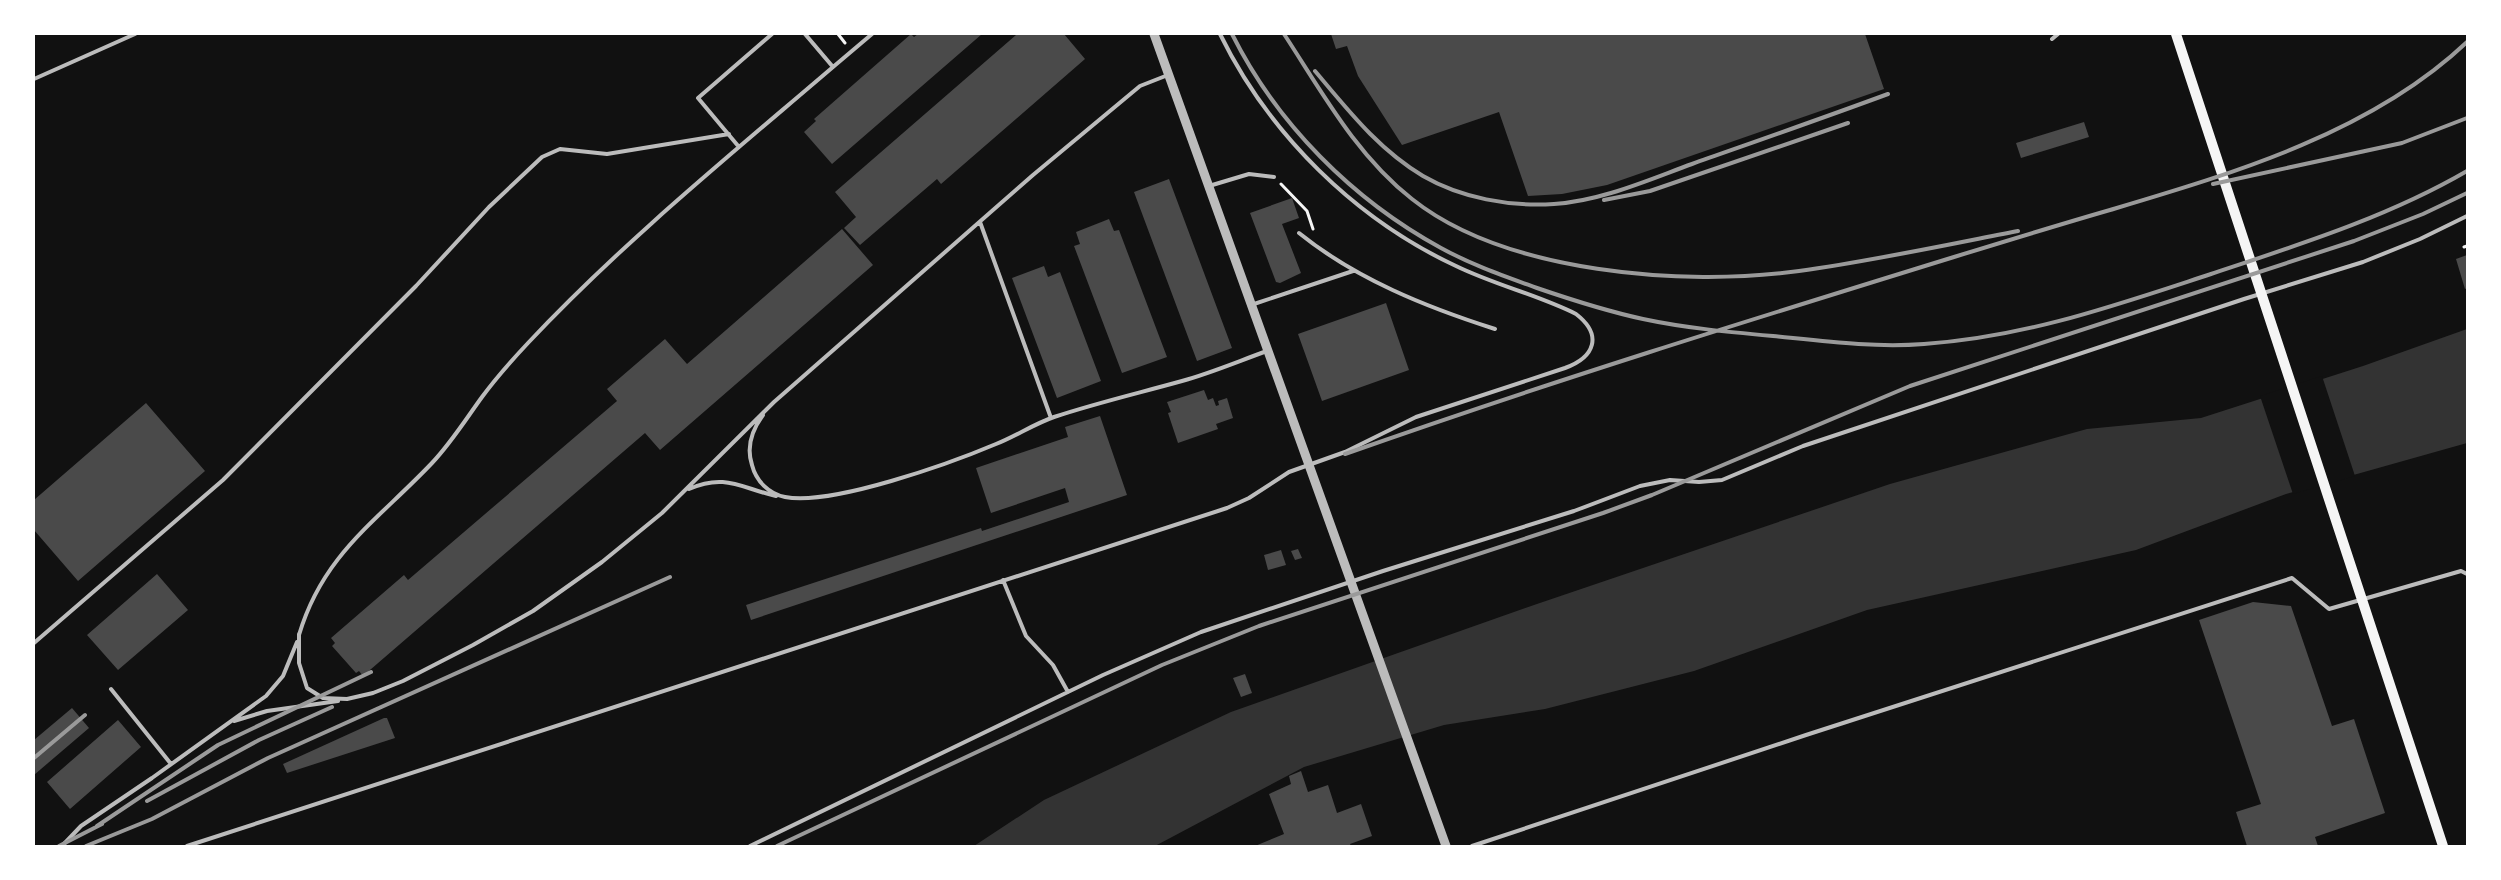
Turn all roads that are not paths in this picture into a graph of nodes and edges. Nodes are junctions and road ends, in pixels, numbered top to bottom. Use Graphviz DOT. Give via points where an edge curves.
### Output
graph roads {
  1 [pos="135,34"];
  2 [pos="772,34"];
  3 [pos="805,34"];
  4 [pos="872,34"];
  5 [pos="1154,34"];
  6 [pos="1220,34"];
  7 [pos="2058,34"];
  8 [pos="2176,34"];
  9 [pos="2052,39"];
  10 [pos="833,67"];
  11 [pos="1168,75"];
  12 [pos="34,79"];
  13 [pos="729,134"];
  14 [pos="739,147"];
  15 [pos="1274,177"];
  16 [pos="1209,186"];
  17 [pos="2467,216"];
  18 [pos="980,222"];
  19 [pos="1299,233"];
  20 [pos="1354,271"];
  21 [pos="1251,305"];
  22 [pos="1495,329"];
  23 [pos="1268,351"];
  24 [pos="774,402"];
  25 [pos="1051,418"];
  26 [pos="681,495"];
  27 [pos="785,497"];
  28 [pos="2467,574"];
  29 [pos="1003,580"];
  30 [pos="299,634"];
  31 [pos="34,643"];
  32 [pos="111,689"];
  33 [pos="1068,692"];
  34 [pos="362,696"];
  35 [pos="214,732"];
  36 [pos="171,764"];
  37 [pos="62,846"];
  38 [pos="187,846"];
  39 [pos="750,846"];
  40 [pos="1446,846"];
  41 [pos="1472,846"];
  42 [pos="2443,846"];
  1 -- 12 [label="lane"];
  2 -- 13 [label="lane" via="698,98"];
  3 -- 10 [label="lane"];
  4 -- 10 [label="lane"];
  5 -- 11 [label="street"];
  6 -- 29 [label="lane" via="1248,85 1268,113 1313,164 1352,199 1386,226 1447,262 1576,314 1586,323 1591,335 1589,354 1580,362 1416,417 1345,452 1285,475 1227,508"];
  7 -- 9 [label="lane"];
  8 -- 42 [label="main road"];
  10 -- 14 [label="lane"];
  11 -- 16 [label="street"];
  11 -- 18 [label="lane" via="1140,86"];
  13 -- 14 [label="lane"];
  13 -- 31 [label="lane" via="614,153 564,148 542,157 489,207 416,286 223,480"];
  14 -- 30 [label="lane" via="664,211 527,344 441,453 367,525 334,563 312,597"];
  15 -- 16 [label="lane" via="1249,174"];
  16 -- 21 [label="street"];
  17 -- 33 [label="lane" via="2362,262 2244,298 1803,446 1733,476 1706,482 1670,480 1640,486 1574,511 1239,618 1168,645"];
  18 -- 24 [label="lane"];
  18 -- 25 [label="lane"];
  19 -- 20 [label="lane"];
  20 -- 21 [label="lane"];
  20 -- 22 [label="lane" via="1429,306"];
  21 -- 23 [label="street"];
  23 -- 25 [label="lane" via="1182,381 1112,398"];
  23 -- 40 [label="street"];
  24 -- 26 [label="lane"];
  24 -- 27 [label="lane" via="755,428 750,440 750,459 762,484"];
  25 -- 27 [label="lane" via="987,448 864,488 833,495"];
  26 -- 27 [label="lane" via="700,485 725,481"];
  26 -- 34 [label="lane" via="618,550 533,611 433,667"];
  28 -- 41 [label="lane" via="2461,571 2328,609 2292,578"];
  29 -- 33 [label="lane" via="1026,636 1053,665"];
  29 -- 38 [label="lane"];
  30 -- 34 [label="lane" via="300,669 311,691 331,700"];
  30 -- 35 [label="lane" via="279,683 255,705"];
  32 -- 36 [label="lane"];
  33 -- 39 [label="lane"];
  34 -- 35 [label="lane" via="328,704 256,713"];
  35 -- 36 [label="lane"];
  36 -- 37 [label="lane" via="81,826"];
}
